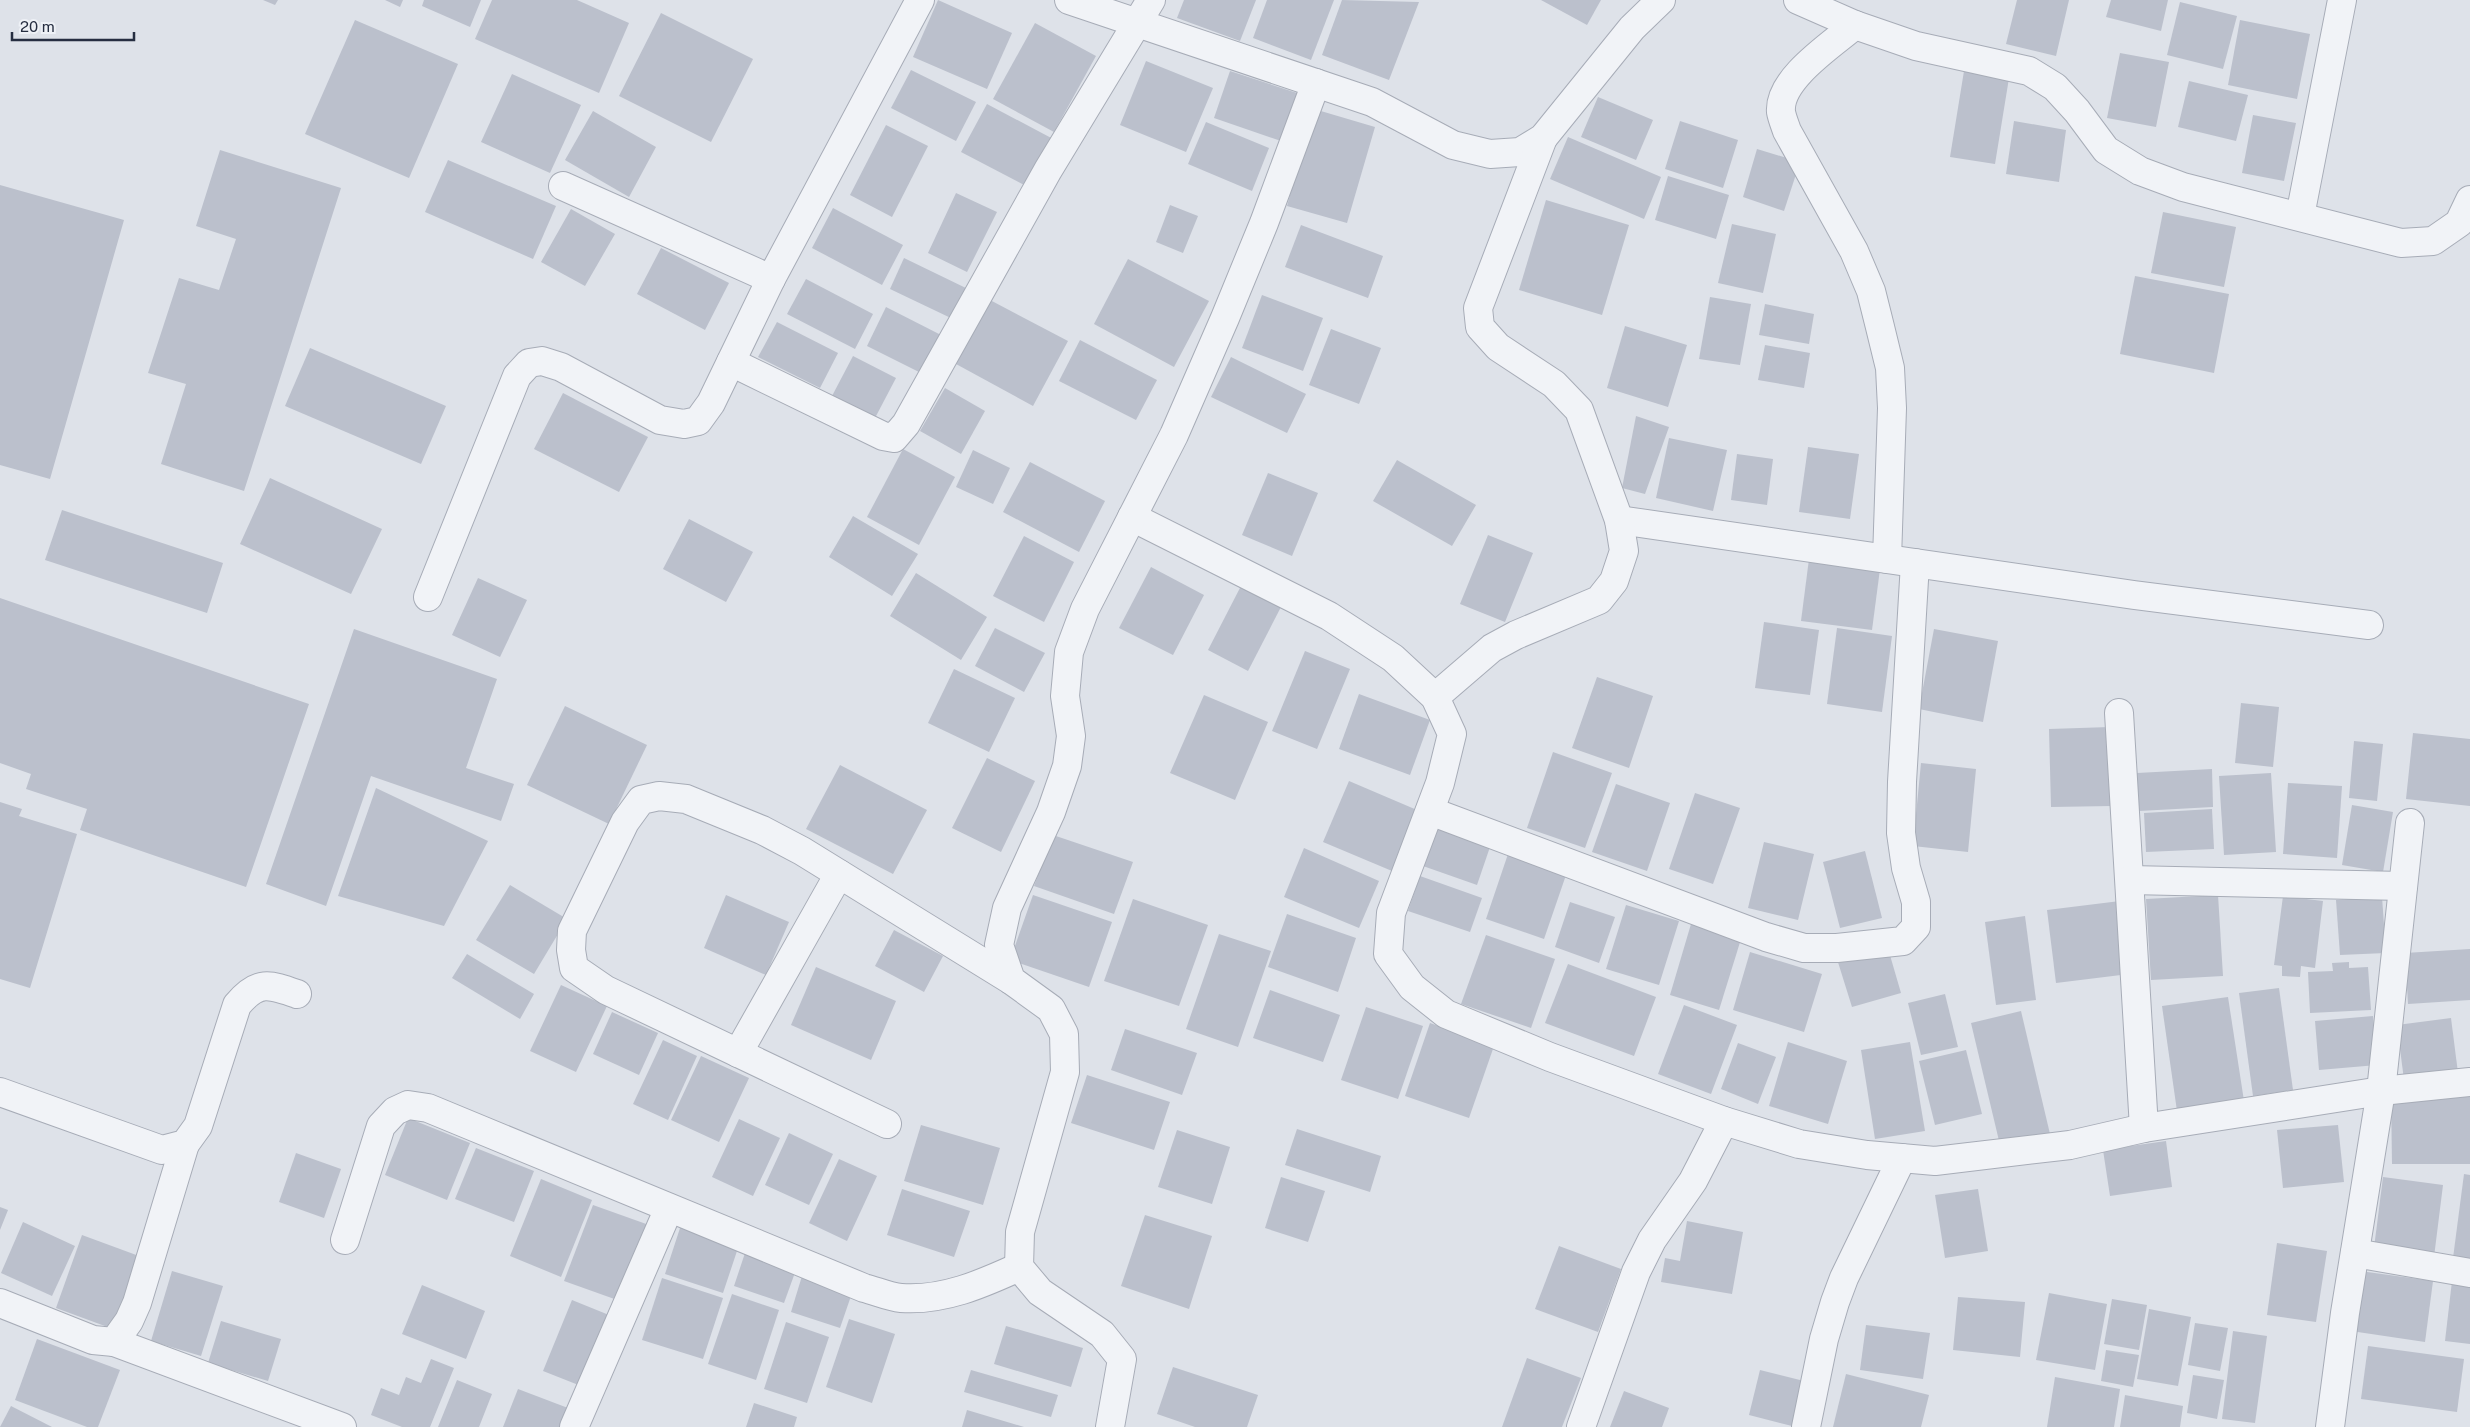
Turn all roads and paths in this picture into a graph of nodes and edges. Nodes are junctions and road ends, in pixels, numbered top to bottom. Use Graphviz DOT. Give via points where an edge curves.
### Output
graph roads {
  1 [pos="920,0"];
  2 [pos="1069,0"];
  3 [pos="1151,0"];
  4 [pos="1661,0"];
  5 [pos="1798,0"];
  6 [pos="2342,0"];
  7 [pos="1137,24"];
  8 [pos="1855,25"];
  9 [pos="1316,83"];
  10 [pos="1543,138"];
  11 [pos="563,186"];
  12 [pos="2470,200"];
  13 [pos="2300,216"];
  14 [pos="771,279"];
  15 [pos="731,362"];
  16 [pos="1132,518"];
  17 [pos="1619,520"];
  18 [pos="1887,559"];
  19 [pos="1915,563"];
  20 [pos="428,598"];
  21 [pos="2370,626"];
  22 [pos="1435,697"];
  23 [pos="2119,713"];
  24 [pos="1430,810"];
  25 [pos="2410,824"];
  26 [pos="839,874"];
  27 [pos="2130,880"];
  28 [pos="2403,886"];
  29 [pos="1011,980"];
  30 [pos="297,994"];
  31 [pos="738,1053"];
  32 [pos="2470,1082"];
  33 [pos="2380,1091"];
  34 [pos="0,1092"];
  35 [pos="1724,1121"];
  36 [pos="887,1124"];
  37 [pos="2144,1128"];
  38 [pos="185,1144"];
  39 [pos="1902,1158"];
  40 [pos="669,1208"];
  41 [pos="346,1240"];
  42 [pos="2355,1253"];
  43 [pos="1019,1268"];
  44 [pos="2470,1272"];
  45 [pos="0,1303"];
  46 [pos="114,1342"];
  47 [pos="342,1427"];
  48 [pos="574,1427"];
  49 [pos="1110,1427"];
  50 [pos="1581,1427"];
  51 [pos="1806,1427"];
  52 [pos="2330,1427"];
  1 -- 14 [label="street"];
  2 -- 7 [label="street"];
  3 -- 7 [label="street"];
  4 -- 10 [label="street" via="1632,28"];
  5 -- 8 [label="street"];
  6 -- 13 [label="street"];
  7 -- 9 [label="street"];
  7 -- 15 [label="street" via="1048,170 906,424 894,438 883,436"];
  8 -- 13 [label="street" via="1916,46 2029,72 2055,87 2106,150 2140,172 2183,187"];
  8 -- 18 [label="street" via="1793,78 1784,93 1781,111 1787,131 1854,251 1871,291 1890,368 1892,408"];
  9 -- 10 [label="street" via="1372,102 1453,145 1490,154 1520,152"];
  9 -- 16 [label="street" via="1225,318 1174,436"];
  10 -- 17 [label="street" via="1478,308 1480,327 1498,347 1554,384 1579,410"];
  11 -- 14 [label="street"];
  12 -- 13 [label="street" via="2459,223 2433,241 2401,243"];
  14 -- 15 [label="street"];
  15 -- 20 [label="street" via="711,403 698,420 684,424 660,420 561,366 542,361 529,364 518,376"];
  16 -- 22 [label="street" via="1329,616 1393,658"];
  16 -- 29 [label="street" via="1085,610 1069,652 1064,696 1071,736 1067,766 1051,812 1007,908 999,945"];
  17 -- 18 [label="street"];
  17 -- 22 [label="street" via="1624,551 1614,581 1599,600 1516,634 1492,648"];
  18 -- 19 [label="street"];
  19 -- 21 [label="street"];
  19 -- 24 [label="street" via="1901,833 1906,868 1916,902 1916,927 1903,941 1804,948 1766,937"];
  22 -- 24 [label="street" via="1452,734"];
  23 -- 27 [label="street"];
  24 -- 35 [label="street" via="1391,913 1388,954 1412,987 1446,1014 1550,1058"];
  25 -- 28 [label="street"];
  26 -- 29 [label="street"];
  26 -- 31 [label="street"];
  26 -- 31 [label="street" via="762,830 686,799 659,796 641,800 625,822 572,931 570,950 574,968 606,990"];
  27 -- 28 [label="street"];
  27 -- 37 [label="street"];
  28 -- 33 [label="street"];
  29 -- 43 [label="street" via="1051,1009 1064,1034 1065,1072 1020,1232"];
  30 -- 38 [label="street" via="268,984 249,991 238,1005 198,1126"];
  31 -- 36 [label="street"];
  32 -- 33 [label="street"];
  33 -- 37 [label="street"];
  33 -- 42 [label="street"];
  34 -- 38 [label="street" via="162,1150"];
  35 -- 39 [label="street" via="1799,1144"];
  35 -- 50 [label="street" via="1693,1180 1652,1240 1636,1272"];
  37 -- 39 [label="street" via="2070,1145 1935,1161"];
  38 -- 46 [label="street" via="137,1303 130,1321"];
  39 -- 51 [label="street" via="1835,1302"];
  40 -- 41 [label="street" via="428,1108 408,1105 395,1111 381,1126"];
  40 -- 43 [label="street" via="864,1288 900,1298 940,1295 975,1286"];
  40 -- 48 [label="street"];
  42 -- 44 [label="street"];
  42 -- 52 [label="street"];
  43 -- 49 [label="street" via="1040,1292 1102,1334 1122,1359"];
  45 -- 46 [label="street" via="93,1340"];
  46 -- 47 [label="street"];
}
